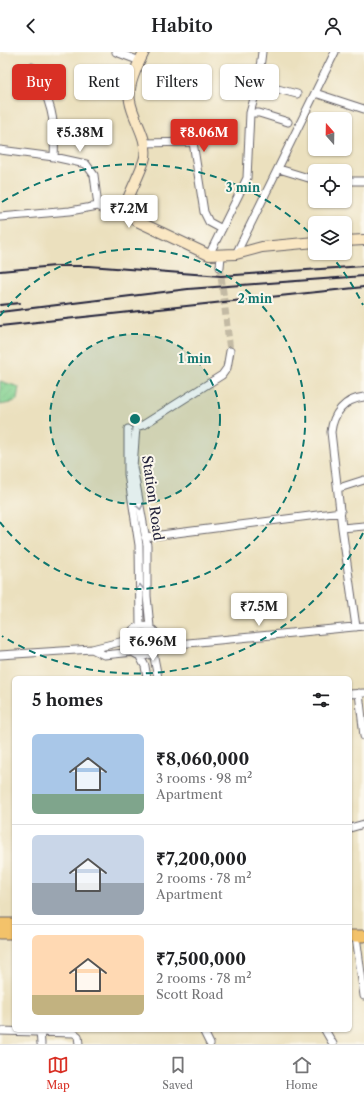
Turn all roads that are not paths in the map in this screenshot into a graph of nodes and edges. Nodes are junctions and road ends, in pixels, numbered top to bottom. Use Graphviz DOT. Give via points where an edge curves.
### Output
graph roads {
  1 [pos="116,52"];
  2 [pos="262,52"];
  3 [pos="336,52"];
  4 [pos="142,56"];
  5 [pos="260,64"];
  6 [pos="279,89"];
  7 [pos="315,93"];
  8 [pos="297,94"];
  9 [pos="49,100"];
  10 [pos="254,100"];
  11 [pos="364,109"];
  12 [pos="250,113"];
  13 [pos="288,122"];
  14 [pos="144,143"];
  15 [pos="0,150"];
  16 [pos="54,157"];
  17 [pos="279,169"];
  18 [pos="308,178"];
  19 [pos="364,180"];
  20 [pos="352,181"];
  21 [pos="98,206"];
  22 [pos="125,212"];
  23 [pos="0,218"];
  24 [pos="222,229"];
  25 [pos="364,240"];
  26 [pos="352,241"];
  27 [pos="308,243"];
  28 [pos="236,254"];
  29 [pos="209,255"];
  30 [pos="221,256"];
  31 [pos="220,267"];
  32 [pos="230,351"];
  33 [pos="364,398"];
  34 [pos="128,429"];
  35 [pos="364,480"];
  36 [pos="339,488"];
  37 [pos="340,512"];
  38 [pos="364,526"];
  39 [pos="342,528"];
  40 [pos="145,537"];
  41 [pos="140,626"];
  42 [pos="364,626"];
  43 [pos="150,627"];
  44 [pos="356,627"];
  45 [pos="128,640"];
  46 [pos="92,649"];
  47 [pos="155,649"];
  48 [pos="136,654"];
  49 [pos="0,655"];
  50 [pos="146,676"];
  51 [pos="158,676"];
  52 [pos="361,693"];
  53 [pos="364,736"];
  54 [pos="364,824"];
  55 [pos="352,827"];
  56 [pos="0,924"];
  57 [pos="12,924"];
  58 [pos="0,933"];
  59 [pos="12,934"];
  60 [pos="357,936"];
  61 [pos="364,996"];
  62 [pos="0,1031"];
  63 [pos="12,1031"];
  64 [pos="40,1032"];
  65 [pos="58,1032"];
  66 [pos="204,1032"];
  67 [pos="326,1032"];
  68 [pos="41,1044"];
  69 [pos="79,1044"];
  70 [pos="210,1044"];
  71 [pos="333,1044"];
  1 -- 4 [label="street"];
  2 -- 5 [label="street"];
  3 -- 7 [label="street"];
  4 -- 14 [label="street" via="131,86 130,102"];
  6 -- 8 [label="street"];
  7 -- 11 [label="street"];
  7 -- 17 [label="street"];
  9 -- 16 [label="street" via="55,130"];
  10 -- 12 [label="street"];
  12 -- 13 [label="street" via="259,113"];
  12 -- 24 [label="street" via="247,178"];
  14 -- 22 [label="street" via="145,158"];
  14 -- 24 [label="street" via="193,142 204,212 209,222"];
  15 -- 16 [label="street"];
  16 -- 21 [label="street" via="86,164 91,169"];
  17 -- 18 [label="street"];
  17 -- 28 [label="street"];
  19 -- 20 [label="street"];
  21 -- 22 [label="street"];
  21 -- 23 [label="street"];
  22 -- 29 [label="street" via="137,221"];
  24 -- 29 [label="street"];
  25 -- 26 [label="street"];
  27 -- 28 [label="street" via="262,247"];
  28 -- 30 [label="street"];
  29 -- 30 [label="street"];
  30 -- 31 [label="street"];
  32 -- 40 [label="street, Station Road, one-way" via="227,368 222,375 144,425 136,427 133,467"];
  33 -- 36 [label="street" via="352,400 344,405 334,417 332,424"];
  41 -- 34 [label="street, Station Road, one-way" via="139,546 128,474"];
  35 -- 36 [label="street"];
  36 -- 37 [label="street"];
  37 -- 39 [label="street"];
  37 -- 40 [label="street"];
  38 -- 39 [label="street"];
  39 -- 44 [label="street"];
  40 -- 43 [label="street, Station Road"];
  41 -- 43 [label="street"];
  41 -- 45 [label="street" via="132,631"];
  42 -- 44 [label="street"];
  43 -- 47 [label="street" via="156,634"];
  44 -- 47 [label="street"];
  45 -- 46 [label="street"];
  45 -- 48 [label="street"];
  46 -- 48 [label="street" via="104,655"];
  46 -- 49 [label="street"];
  47 -- 48 [label="street" via="148,655"];
  47 -- 51 [label="street"];
  48 -- 50 [label="street" via="144,666"];
  52 -- 53 [label="street"];
  54 -- 55 [label="street"];
  56 -- 57 [label="main road"];
  58 -- 59 [label="main road"];
  60 -- 61 [label="street"];
  62 -- 63 [label="street"];
  64 -- 68 [label="street"];
  65 -- 69 [label="street" via="77,1033"];
  66 -- 70 [label="street"];
  67 -- 71 [label="street"];
}
